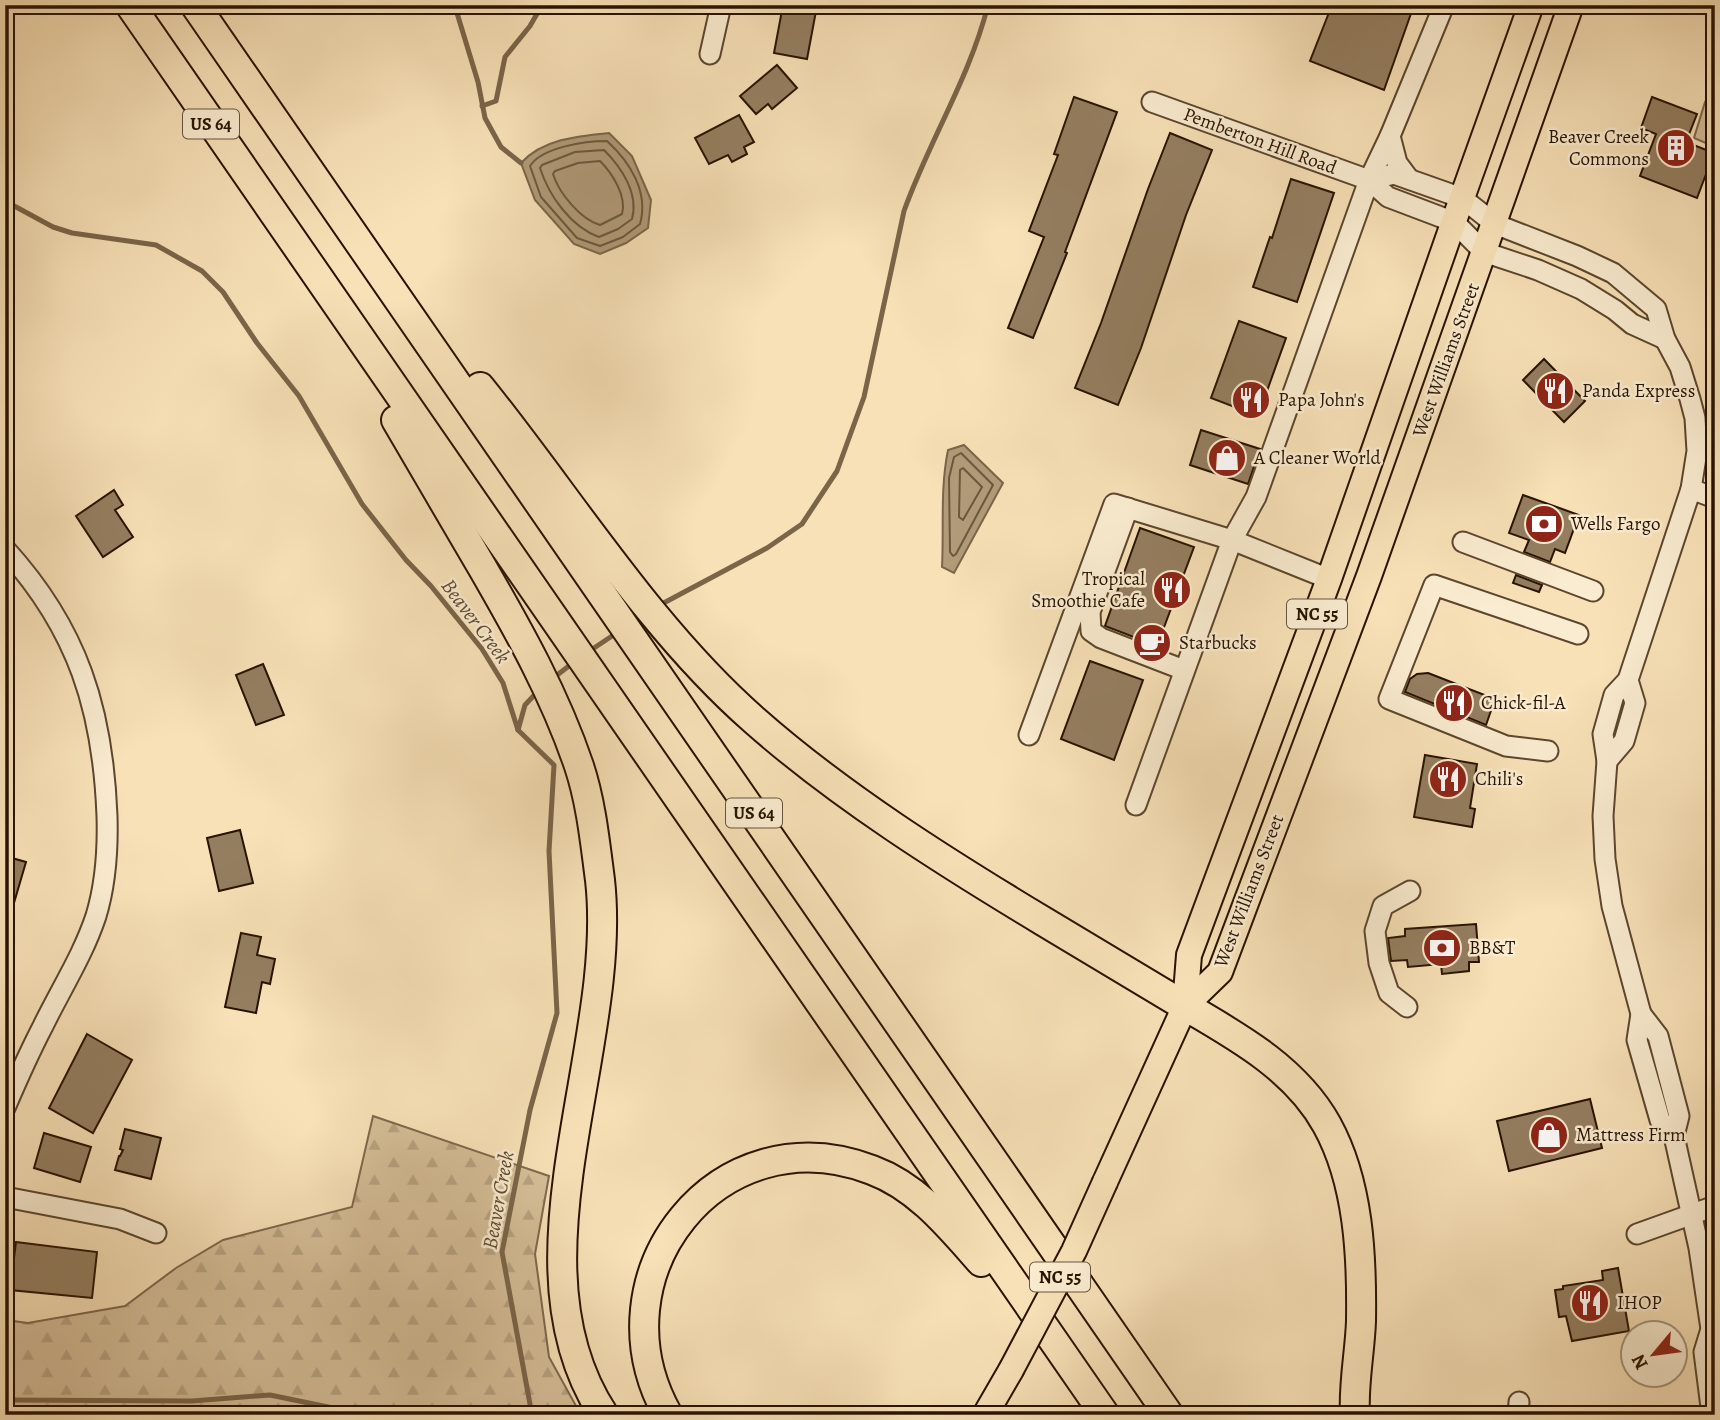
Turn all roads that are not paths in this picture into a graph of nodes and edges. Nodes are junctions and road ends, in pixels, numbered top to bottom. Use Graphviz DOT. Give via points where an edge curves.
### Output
graph roads {
  1 [pos="130,5"];
  2 [pos="195,5"];
  3 [pos="721,5"];
  4 [pos="1444,5"];
  5 [pos="1531,5"];
  6 [pos="1572,5"];
  7 [pos="710,54"];
  8 [pos="1152,102"];
  9 [pos="1390,136"];
  10 [pos="1409,179"];
  11 [pos="1369,180"];
  12 [pos="1462,198"];
  13 [pos="338,212"];
  14 [pos="1454,222"];
  15 [pos="1495,224"];
  16 [pos="293,242"];
  17 [pos="1484,252"];
  18 [pos="1665,338"];
  19 [pos="1691,489"];
  20 [pos="1715,498"];
  21 [pos="1128,509"];
  22 [pos="1232,540"];
  23 [pos="1463,542"];
  24 [pos="5,550"];
  25 [pos="1329,579"];
  26 [pos="1593,591"];
  27 [pos="1578,634"];
  28 [pos="1184,670"];
  29 [pos="1029,736"];
  30 [pos="1548,751"];
  31 [pos="1136,805"];
  32 [pos="1410,891"];
  33 [pos="1185,1006"];
  34 [pos="1407,1007"];
  35 [pos="5,1108"];
  36 [pos="5,1197"];
  37 [pos="1715,1206"];
  38 [pos="1692,1213"];
  39 [pos="156,1233"];
  40 [pos="1637,1234"];
  41 [pos="1713,1332"];
  42 [pos="1058,1347"];
  43 [pos="990,1407"];
  44 [pos="604,1415"];
  45 [pos="668,1415"];
  46 [pos="1105,1415"];
  47 [pos="1169,1415"];
  48 [pos="1355,1415"];
  49 [pos="1712,1415"];
  1 -- 16 [label="highway, US 64"];
  2 -- 13 [label="highway, US 64"];
  3 -- 7 [label="street"];
  4 -- 9 [label="street"];
  5 -- 12 [label="main road, West Williams Street / NC 55"];
  6 -- 15 [label="main road, West Williams Street / NC 55"];
  8 -- 11 [label="street, Pemberton Hill Road"];
  9 -- 10 [label="street" via="1397,163"];
  9 -- 11 [label="street"];
  10 -- 11 [label="street, Pemberton Hill Road" via="1394,174"];
  10 -- 12 [label="street, Pemberton Hill Road"];
  11 -- 14 [label="street, Pemberton Hill Road" via="1388,197"];
  11 -- 22 [label="street" via="1261,485"];
  12 -- 14 [label="main road, West Williams Street / NC 55"];
  12 -- 15 [label="street, Pemberton Hill Road"];
  13 -- 33 [label="highway" via="507,421 633,587 693,659 753,719 918,842"];
  13 -- 47 [label="highway, US 64"];
  14 -- 17 [label="street"];
  14 -- 25 [label="main road, West Williams Street / NC 55"];
  15 -- 17 [label="main road, West Williams Street / NC 55"];
  15 -- 18 [label="street, Pemberton Hill Road" via="1613,273 1656,309"];
  16 -- 42 [label="highway, US 64"];
  16 -- 44 [label="highway" via="526,643 580,768 593,827 602,943 566,1194 563,1286 579,1364"];
  17 -- 18 [label="street" via="1581,289 1632,324"];
  17 -- 33 [label="main road, West Williams Street / NC 55" via="1369,576 1220,972"];
  18 -- 19 [label="street, Pemberton Hill Road" via="1680,367 1695,418 1697,452"];
  19 -- 20 [label="street"];
  19 -- 38 [label="street, Pemberton Hill Road" via="1628,680 1614,695 1603,734 1607,761 1603,816 1608,884 1641,1014 1637,1040 1660,1121 1674,1136"];
  21 -- 22 [label="street"];
  21 -- 28 [label="street" via="1090,612 1091,631"];
  21 -- 29 [label="street" via="1114,504"];
  22 -- 25 [label="street"];
  22 -- 28 [label="street"];
  23 -- 26 [label="street"];
  24 -- 35 [label="street" via="44,597 84,677 102,748 107,835 96,916"];
  25 -- 33 [label="main road, West Williams Street / NC 55" via="1189,955"];
  27 -- 30 [label="street" via="1434,585 1389,699 1506,746"];
  28 -- 31 [label="street"];
  32 -- 34 [label="street" via="1383,906 1376,931 1379,963 1389,993"];
  33 -- 43 [label="main road, NC 55, bridge" via="1074,1251"];
  33 -- 48 [label="highway" via="1235,1034 1303,1093 1326,1124 1343,1163 1358,1243 1361,1321"];
  36 -- 39 [label="street" via="120,1219"];
  37 -- 38 [label="street"];
  38 -- 40 [label="street"];
  38 -- 41 [label="street, Pemberton Hill Road"];
  41 -- 49 [label="street, Pemberton Hill Road" via="1704,1352"];
  42 -- 45 [label="highway" via="940,1216 910,1190 874,1170 841,1160 788,1158 751,1168 719,1185 680,1221 663,1246 644,1313 645,1349 653,1383"];
  42 -- 46 [label="highway, US 64"];
}
